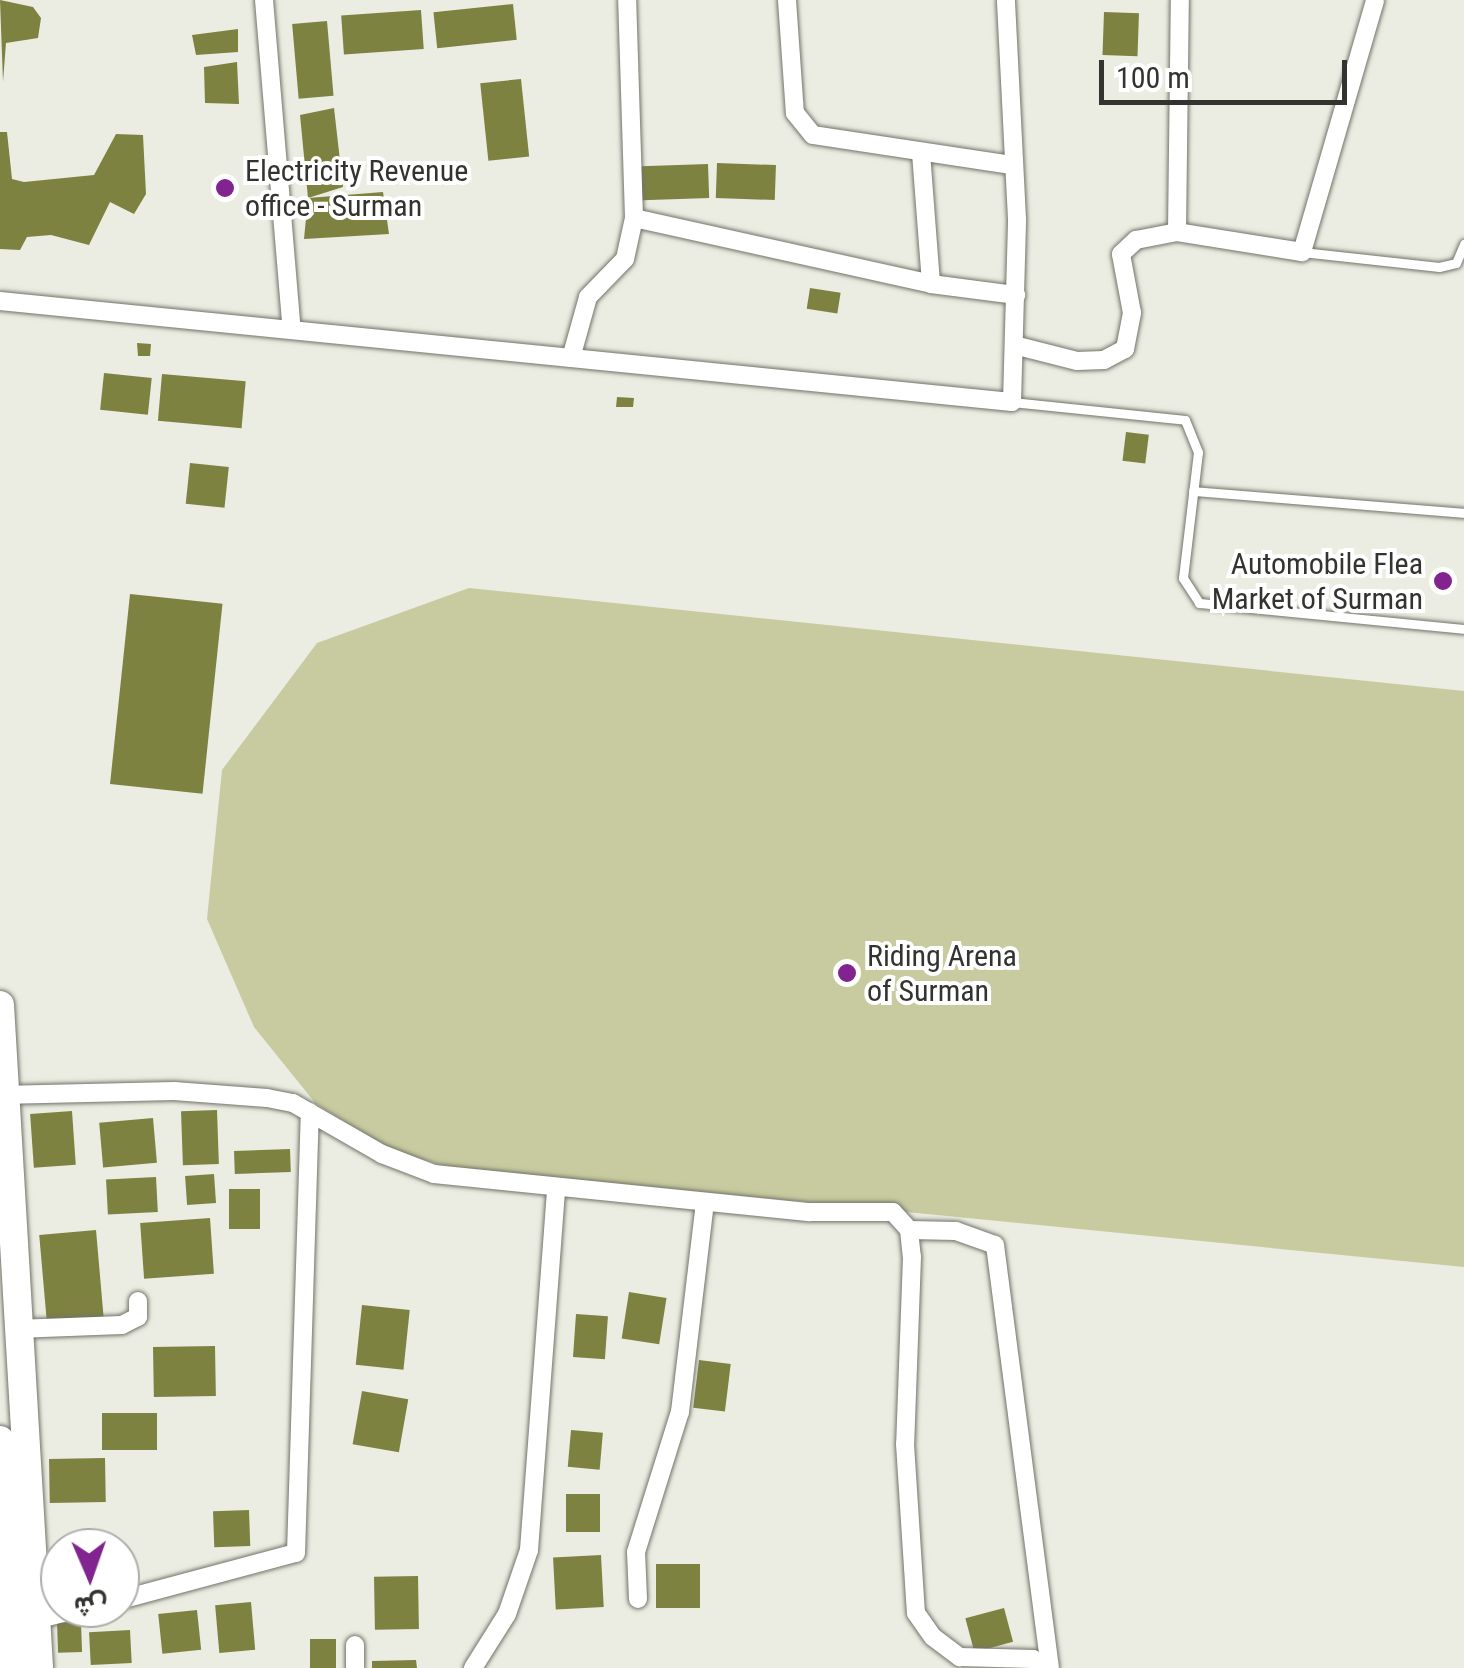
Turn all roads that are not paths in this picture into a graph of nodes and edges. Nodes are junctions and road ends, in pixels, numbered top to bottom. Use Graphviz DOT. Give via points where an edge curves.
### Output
graph roads {
  1 [pos="264,0"];
  2 [pos="627,0"];
  3 [pos="787,0"];
  4 [pos="1006,0"];
  5 [pos="1180,0"];
  6 [pos="1375,0"];
  7 [pos="921,153"];
  8 [pos="1011,165"];
  9 [pos="634,218"];
  10 [pos="1177,232"];
  11 [pos="1464,244"];
  12 [pos="1302,252"];
  13 [pos="931,284"];
  14 [pos="1016,295"];
  15 [pos="0,301"];
  16 [pos="292,330"];
  17 [pos="1014,345"];
  18 [pos="571,358"];
  19 [pos="1012,402"];
  20 [pos="1193,490"];
  21 [pos="1464,514"];
  22 [pos="1464,628"];
  23 [pos="0,1006"];
  24 [pos="2,1095"];
  25 [pos="310,1112"];
  26 [pos="556,1188"];
  27 [pos="705,1202"];
  28 [pos="909,1230"];
  29 [pos="138,1301"];
  30 [pos="16,1329"];
  31 [pos="0,1440"];
  32 [pos="140,1595"];
  33 [pos="638,1598"];
  34 [pos="40,1619"];
  35 [pos="34,1620"];
  36 [pos="355,1645"];
  37 [pos="12,1668"];
  38 [pos="39,1668"];
  39 [pos="355,1668"];
  40 [pos="473,1668"];
  41 [pos="1048,1668"];
  1 -- 16 [label="street"];
  2 -- 9 [label="street"];
  3 -- 7 [label="street" via="798,122 828,140"];
  4 -- 8 [label="street"];
  5 -- 10 [label="street"];
  6 -- 12 [label="street"];
  7 -- 8 [label="street"];
  7 -- 13 [label="street"];
  8 -- 14 [label="street"];
  9 -- 13 [label="street"];
  9 -- 18 [label="street" via="625,259 588,298"];
  10 -- 12 [label="street"];
  10 -- 17 [label="street" via="1136,240 1122,254 1132,313 1125,349 1104,360 1077,361"];
  11 -- 12 [label="lane" via="1456,263 1439,267"];
  13 -- 14 [label="street"];
  14 -- 17 [label="street"];
  15 -- 16 [label="street"];
  16 -- 18 [label="street"];
  17 -- 19 [label="street"];
  18 -- 19 [label="street"];
  19 -- 20 [label="lane" via="1185,420 1198,442"];
  20 -- 21 [label="lane"];
  20 -- 22 [label="lane" via="1182,578 1199,603"];
  23 -- 24 [label="main road"];
  24 -- 25 [label="street" via="174,1091 267,1098"];
  24 -- 30 [label="main road"];
  25 -- 26 [label="street" via="382,1154 434,1174"];
  25 -- 32 [label="street" via="296,1553"];
  26 -- 27 [label="street"];
  26 -- 40 [label="street" via="531,1538 507,1614"];
  27 -- 28 [label="street" via="884,1210 900,1216"];
  27 -- 33 [label="street" via="680,1412 636,1552"];
  28 -- 41 [label="street" via="956,1231 995,1245"];
  28 -- 41 [label="street" via="905,1460 916,1613 933,1638 960,1657 1033,1659"];
  29 -- 30 [label="street" via="138,1318 122,1325"];
  30 -- 35 [label="main road"];
  31 -- 37 [label="main road"];
  34 -- 35 [label="street"];
  35 -- 38 [label="main road"];
  36 -- 39 [label="street"];
}
